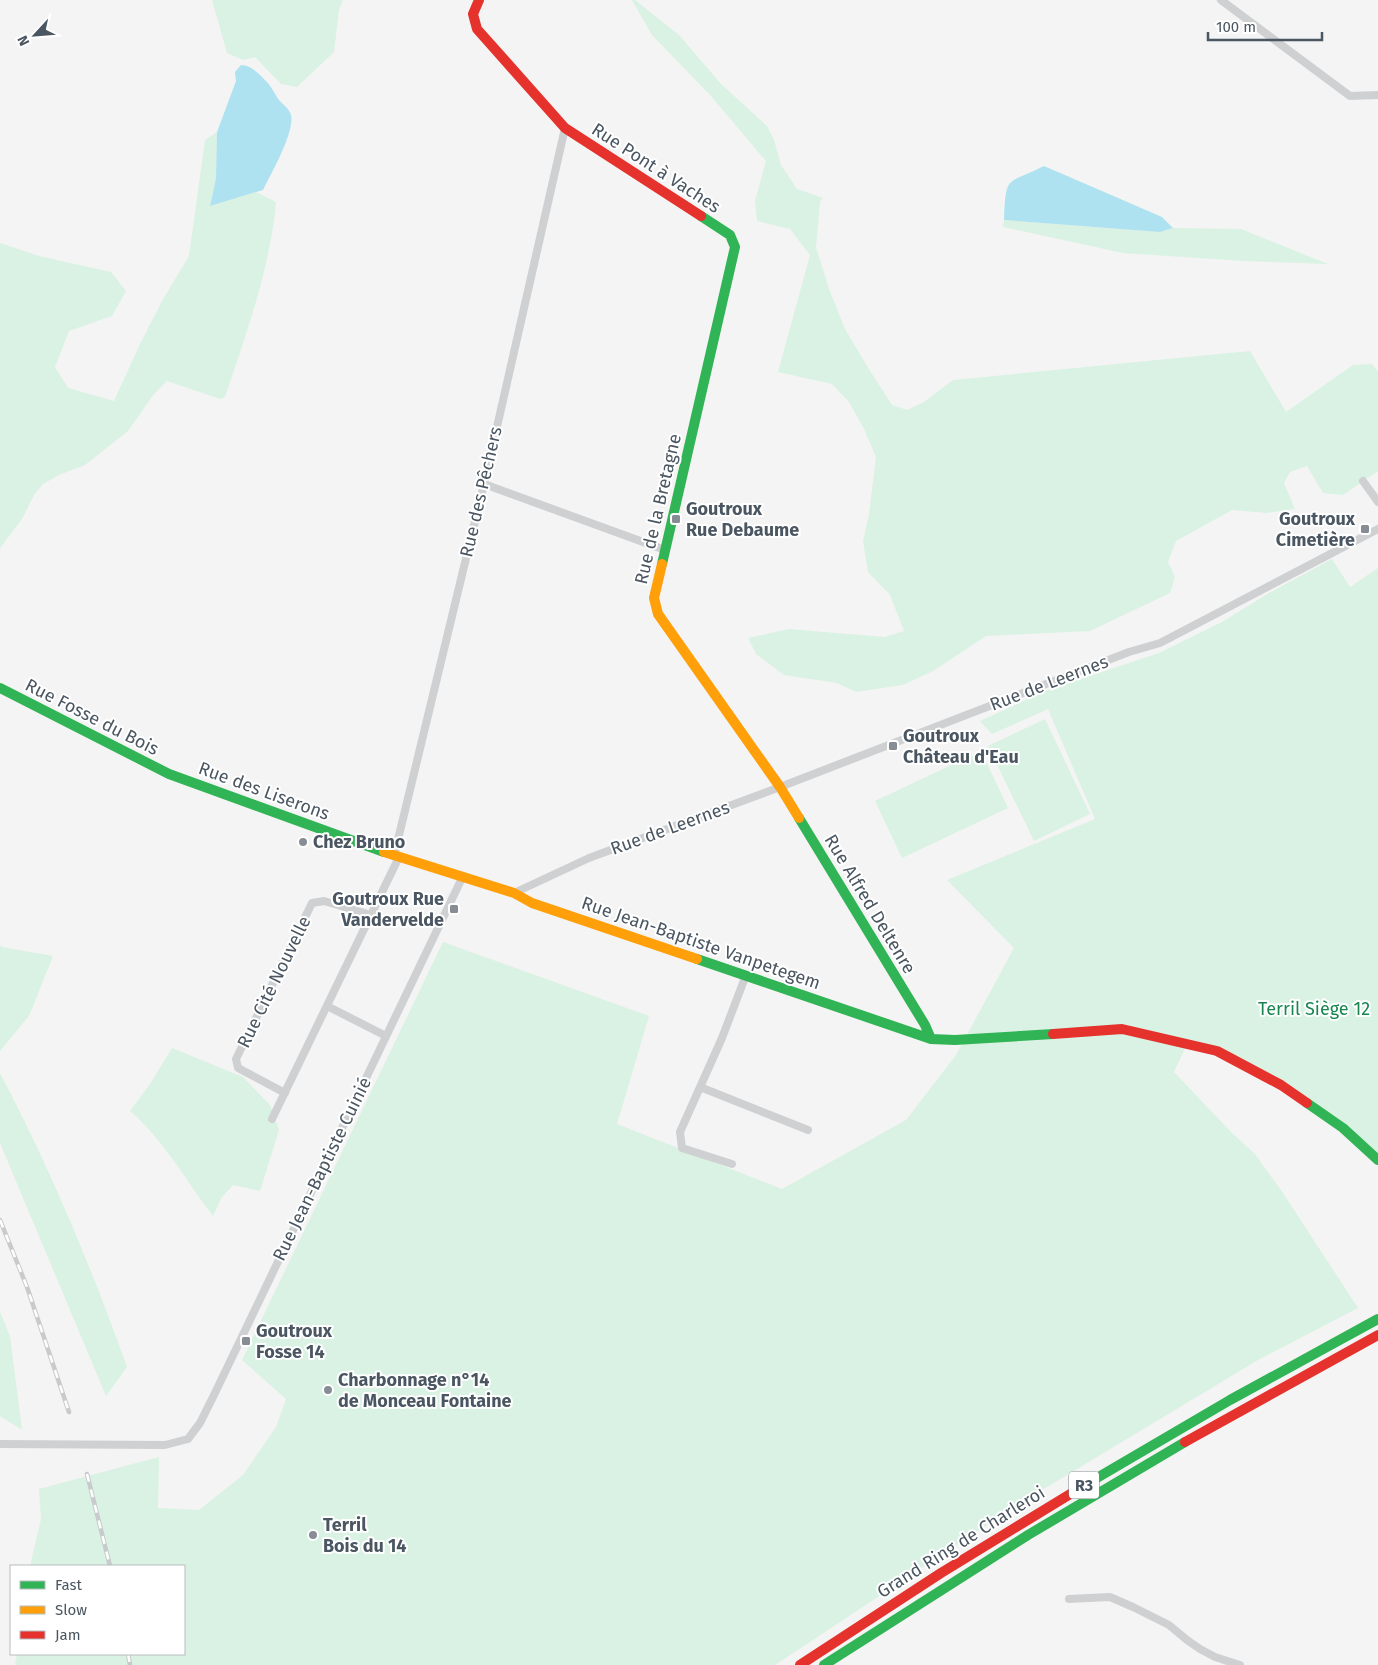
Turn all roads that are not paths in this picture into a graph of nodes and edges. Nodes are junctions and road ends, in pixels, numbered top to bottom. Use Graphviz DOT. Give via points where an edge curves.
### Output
graph roads {
  1 [pos="479,0"];
  2 [pos="1221,0"];
  3 [pos="1378,95"];
  4 [pos="564,128"];
  5 [pos="730,235"];
  6 [pos="1363,481"];
  7 [pos="484,484"];
  8 [pos="1378,502"];
  9 [pos="1378,529"];
  10 [pos="665,550"];
  11 [pos="0,688"];
  12 [pos="169,774"];
  13 [pos="780,787"];
  14 [pos="396,856"];
  15 [pos="463,876"];
  16 [pos="514,893"];
  17 [pos="371,915"];
  18 [pos="746,975"];
  19 [pos="327,1006"];
  20 [pos="386,1036"];
  21 [pos="931,1039"];
  22 [pos="700,1087"];
  23 [pos="285,1093"];
  24 [pos="272,1120"];
  25 [pos="808,1130"];
  26 [pos="1378,1160"];
  27 [pos="732,1164"];
  28 [pos="1378,1320"];
  29 [pos="1378,1335"];
  30 [pos="0,1444"];
  31 [pos="1068,1599"];
  32 [pos="800,1665"];
  33 [pos="824,1665"];
  34 [pos="1240,1665"];
  1 -- 4 [label="main road, Rue Pont à Vaches" via="473,14 478,29"];
  2 -- 3 [label="street" via="1350,96"];
  4 -- 5 [label="main road, Rue Pont à Vaches"];
  4 -- 7 [label="street, Rue des Pêchers"];
  5 -- 10 [label="main road, Rue de la Bretagne" via="735,247"];
  6 -- 8 [label="street"];
  7 -- 10 [label="street"];
  7 -- 14 [label="street, Rue des Pêchers"];
  9 -- 13 [label="street, Rue de Leernes" via="1160,643 1129,652"];
  10 -- 13 [label="main road, Rue de la Bretagne" via="654,598 658,614"];
  11 -- 12 [label="main road, Rue Fosse du Bois"];
  12 -- 14 [label="main road, Rue des Liserons"];
  13 -- 16 [label="street, Rue de Leernes" via="589,858"];
  13 -- 21 [label="main road, Rue Alfred Deltenre"];
  14 -- 15 [label="main road, Rue des Liserons"];
  14 -- 17 [label="street"];
  15 -- 16 [label="main road, Rue Jean-Baptiste Vanpetegem"];
  15 -- 20 [label="street, Rue Jean-Baptiste Cuinié"];
  16 -- 18 [label="main road, Rue Jean-Baptiste Vanpetegem" via="532,903"];
  17 -- 19 [label="street"];
  17 -- 23 [label="street, Rue Cité Nouvelle" via="324,900 312,903 236,1058 238,1068"];
  18 -- 21 [label="main road, Rue Jean-Baptiste Vanpetegem"];
  18 -- 22 [label="street"];
  19 -- 20 [label="street"];
  19 -- 23 [label="street"];
  20 -- 30 [label="street, Rue Jean-Baptiste Cuinié" via="200,1423 188,1439 165,1445"];
  21 -- 26 [label="main road, Rue Jean-Baptiste Vanpetegem" via="1004,1038 1122,1029 1217,1050 1281,1085 1343,1128"];
  22 -- 25 [label="street"];
  22 -- 27 [label="street" via="680,1132 682,1148"];
  23 -- 24 [label="street"];
  28 -- 32 [label="main road, Grand Ring de Charleroi / R3" via="1066,1495"];
  29 -- 33 [label="main road, Grand Ring de Charleroi / R3" via="1074,1506"];
  31 -- 34 [label="street" via="1110,1597 1169,1625 1208,1653"];
}
